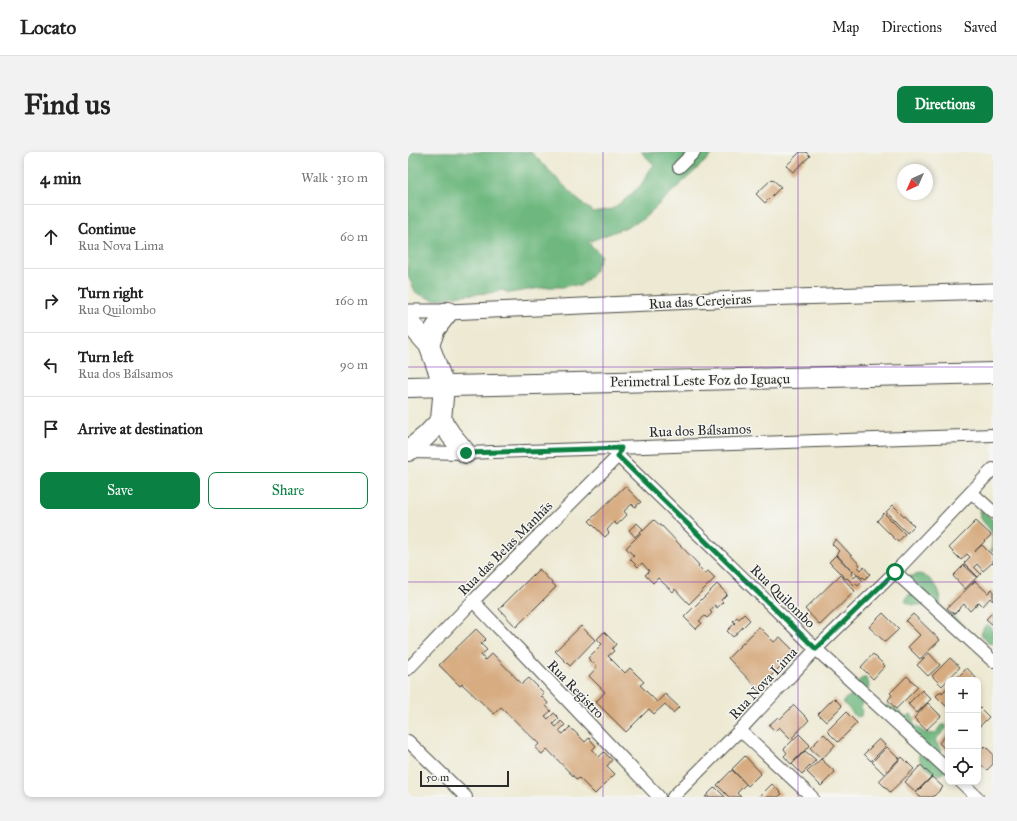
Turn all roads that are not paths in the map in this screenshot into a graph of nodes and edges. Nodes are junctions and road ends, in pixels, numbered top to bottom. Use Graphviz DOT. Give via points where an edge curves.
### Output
graph roads {
  1 [pos="694,152"];
  2 [pos="679,167"];
  3 [pos="993,290"];
  4 [pos="408,312"];
  5 [pos="448,312"];
  6 [pos="408,324"];
  7 [pos="429,345"];
  8 [pos="993,373"];
  9 [pos="444,386"];
  10 [pos="408,387"];
  11 [pos="441,420"];
  12 [pos="993,435"];
  13 [pos="408,452"];
  14 [pos="620,452"];
  15 [pos="466,453"];
  16 [pos="993,469"];
  17 [pos="971,492"];
  18 [pos="993,512"];
  19 [pos="895,572"];
  20 [pos="472,601"];
  21 [pos="816,649"];
  22 [pos="993,661"];
  23 [pos="408,669"];
  24 [pos="740,730"];
  25 [pos="408,741"];
  26 [pos="945,767"];
  27 [pos="964,785"];
  28 [pos="466,797"];
  29 [pos="659,797"];
  30 [pos="673,797"];
  31 [pos="812,797"];
  32 [pos="977,797"];
  1 -- 2 [label="street"];
  3 -- 5 [label="street, Rua das Cerejeiras"];
  4 -- 5 [label="street, Rua das Cerejeiras"];
  5 -- 7 [label="highway" via="435,329"];
  6 -- 7 [label="highway"];
  7 -- 9 [label="highway"];
  8 -- 9 [label="highway, Perimetral Leste Foz do Iguaçu"];
  9 -- 10 [label="highway, Perimetral Leste Foz do Iguaçu"];
  9 -- 11 [label="highway"];
  11 -- 13 [label="highway"];
  11 -- 15 [label="highway"];
  12 -- 14 [label="street, Rua dos Bálsamos"];
  13 -- 15 [label="street, Rua dos Bálsamos"];
  14 -- 15 [label="street, Rua dos Bálsamos"];
  14 -- 20 [label="street, Rua das Belas Manhãs"];
  14 -- 21 [label="street, Rua Quilombo"];
  16 -- 17 [label="street, Rua Nova Lima"];
  17 -- 18 [label="street"];
  17 -- 19 [label="street, Rua Nova Lima"];
  19 -- 21 [label="street, Rua Nova Lima"];
  19 -- 22 [label="street"];
  20 -- 23 [label="street, Rua das Belas Manhãs"];
  20 -- 29 [label="street, Rua Registro"];
  21 -- 24 [label="street, Rua Nova Lima"];
  21 -- 26 [label="street, Rua Quilombo"];
  24 -- 30 [label="street, Rua Nova Lima"];
  24 -- 31 [label="street"];
  25 -- 28 [label="street"];
  27 -- 32 [label="street"];
}
